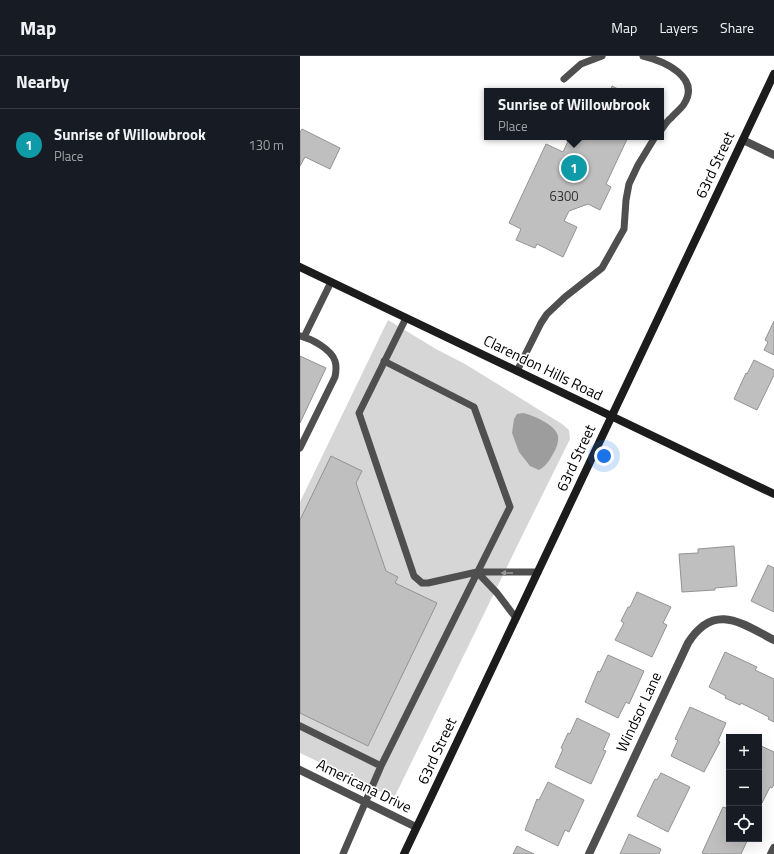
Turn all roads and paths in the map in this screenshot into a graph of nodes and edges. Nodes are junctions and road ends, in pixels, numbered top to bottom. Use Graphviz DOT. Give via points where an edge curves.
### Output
graph roads {
  1 [pos="602,56"];
  2 [pos="643,56"];
  3 [pos="774,74"];
  4 [pos="564,79"];
  5 [pos="664,126"];
  6 [pos="653,140"];
  7 [pos="743,140"];
  8 [pos="774,155"];
  9 [pos="300,267"];
  10 [pos="331,282"];
  11 [pos="406,318"];
  12 [pos="302,337"];
  13 [pos="384,361"];
  14 [pos="517,371"];
  15 [pos="612,416"];
  16 [pos="300,448"];
  17 [pos="774,494"];
  18 [pos="477,572"];
  19 [pos="538,572"];
  20 [pos="516,618"];
  21 [pos="774,640"];
  22 [pos="300,726"];
  23 [pos="381,766"];
  24 [pos="300,770"];
  25 [pos="366,802"];
  26 [pos="416,827"];
  27 [pos="774,848"];
  28 [pos="343,854"];
  29 [pos="404,854"];
  30 [pos="588,854"];
  31 [pos="771,854"];
  1 -- 4 [label="lane" via="581,64"];
  2 -- 5 [label="lane" via="674,68 688,84 684,105"];
  3 -- 7 [label="main road, 63rd Street"];
  6 -- 14 [label="lane" via="629,184 624,229 602,268 548,314"];
  7 -- 8 [label="street"];
  7 -- 15 [label="main road, 63rd Street"];
  9 -- 10 [label="main road, Clarendon Hills Road"];
  10 -- 11 [label="main road, Clarendon Hills Road"];
  10 -- 12 [label="lane"];
  11 -- 13 [label="lane"];
  11 -- 14 [label="main road, Clarendon Hills Road"];
  12 -- 16 [label="lane" via="330,352 335,360 336,369"];
  13 -- 18 [label="lane" via="474,407 510,507"];
  13 -- 18 [label="lane" via="359,413 414,576 422,583 428,583"];
  14 -- 15 [label="main road, Clarendon Hills Road"];
  15 -- 17 [label="main road, Clarendon Hills Road"];
  15 -- 19 [label="main road, 63rd Street"];
  19 -- 18 [label="lane, one-way"];
  18 -- 20 [label="lane"];
  18 -- 23 [label="lane"];
  19 -- 20 [label="main road, 63rd Street"];
  20 -- 26 [label="main road, 63rd Street"];
  21 -- 30 [label="street, Windsor Lane" via="730,620 721,619 703,624 695,631"];
  22 -- 23 [label="lane"];
  23 -- 25 [label="lane"];
  24 -- 25 [label="street, Americana Drive"];
  25 -- 26 [label="street, Americana Drive"];
  25 -- 28 [label="lane"];
  26 -- 29 [label="main road, 63rd Street"];
  27 -- 31 [label="street"];
}
